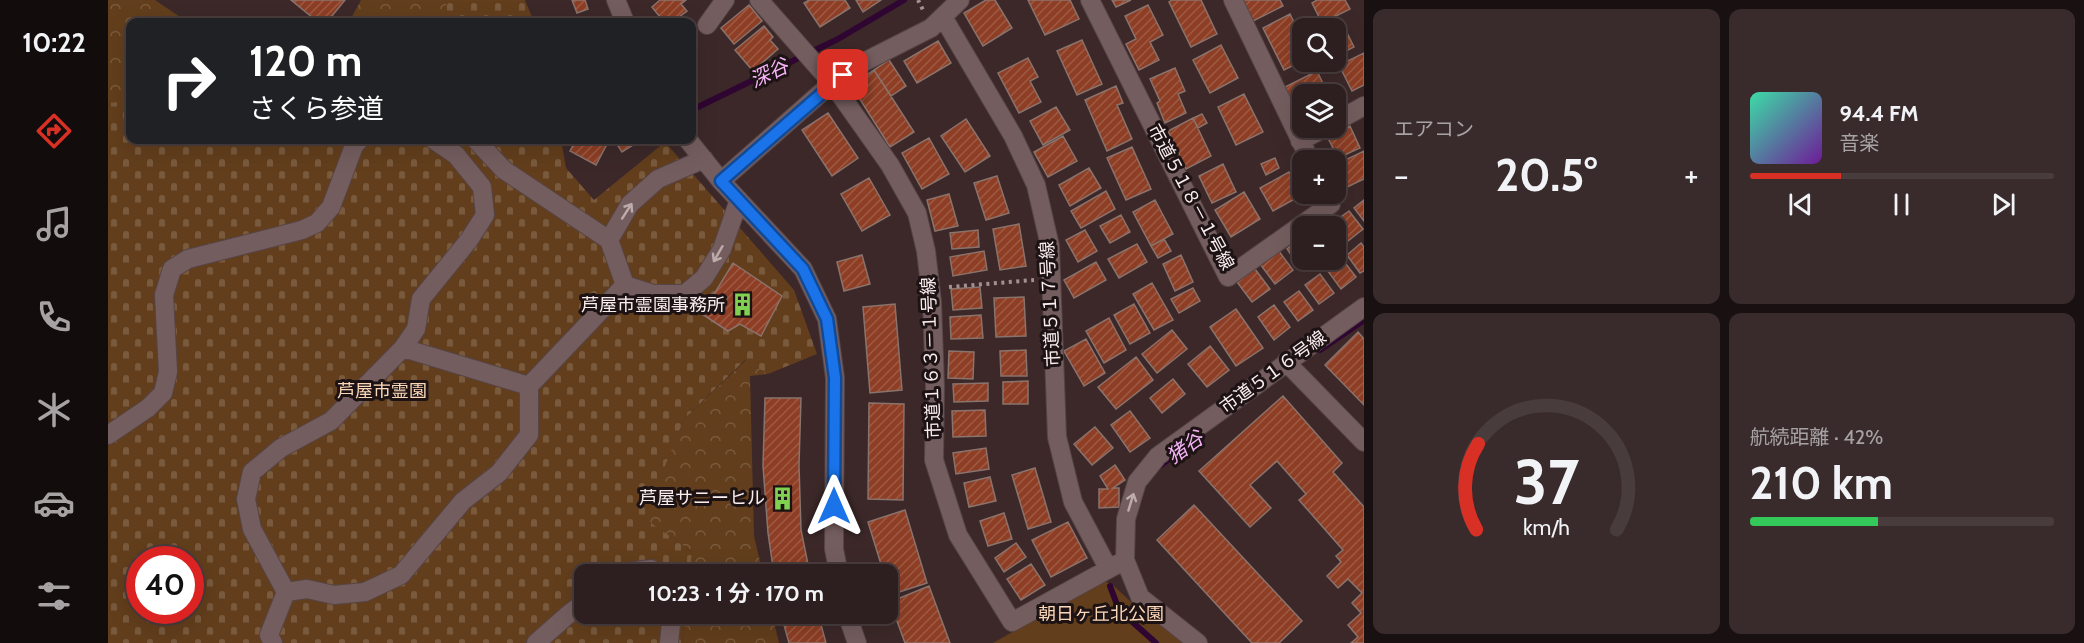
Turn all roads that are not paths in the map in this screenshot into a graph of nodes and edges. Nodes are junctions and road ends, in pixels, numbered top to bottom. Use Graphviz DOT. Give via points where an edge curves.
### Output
graph roads {
  1 [pos="616,0"];
  2 [pos="725,0"];
  3 [pos="759,0"];
  4 [pos="960,0"];
  5 [pos="1090,0"];
  6 [pos="1233,0"];
  7 [pos="943,17"];
  8 [pos="623,18"];
  9 [pos="706,25"];
  10 [pos="832,83"];
  11 [pos="1364,106"];
  12 [pos="1346,116"];
  13 [pos="1306,138"];
  14 [pos="1300,141"];
  15 [pos="356,144"];
  16 [pos="440,144"];
  17 [pos="480,144"];
  18 [pos="691,144"];
  19 [pos="1305,150"];
  20 [pos="704,159"];
  21 [pos="721,181"];
  22 [pos="739,200"];
  23 [pos="1331,204"];
  24 [pos="609,240"];
  25 [pos="625,285"];
  26 [pos="1364,307"];
  27 [pos="403,348"];
  28 [pos="1286,362"];
  29 [pos="529,386"];
  30 [pos="108,435"];
  31 [pos="1364,442"];
  32 [pos="1125,560"];
  33 [pos="837,564"];
  34 [pos="1108,568"];
  35 [pos="286,592"];
  36 [pos="574,610"];
  37 [pos="671,624"];
  38 [pos="850,624"];
  39 [pos="273,643"];
  40 [pos="537,643"];
  41 [pos="669,643"];
  42 [pos="857,643"];
  43 [pos="1198,643"];
  1 -- 8 [label="street"];
  2 -- 9 [label="street"];
  3 -- 10 [label="street, 市道１６３－１号線"];
  4 -- 7 [label="street"];
  5 -- 23 [label="street, 市道５１８－１号線" via="1228,277"];
  6 -- 14 [label="street"];
  7 -- 10 [label="street" via="931,28 854,67"];
  7 -- 34 [label="street, 市道５１７号線" via="1013,136 1036,186 1050,246 1057,437 1073,502"];
  10 -- 21 [label="street"];
  10 -- 34 [label="street, 市道１６３－１号線" via="890,165 917,213 930,288 934,460 958,535 1012,622"];
  11 -- 12 [label="street"];
  13 -- 14 [label="street"];
  14 -- 19 [label="street"];
  15 -- 30 [label="street" via="331,207 317,223 188,259 172,269 164,295 168,372 163,393"];
  16 -- 27 [label="street" via="456,155 482,186 485,215 421,299 416,329"];
  17 -- 24 [label="street" via="504,170"];
  18 -- 20 [label="street"];
  20 -- 21 [label="street"];
  24 -- 20 [label="street, one-way" via="630,204 658,179"];
  21 -- 22 [label="street"];
  22 -- 25 [label="street, one-way" via="722,249 704,278 685,294 653,294"];
  22 -- 33 [label="street" via="803,269 827,319 835,378"];
  24 -- 25 [label="street"];
  25 -- 29 [label="street"];
  26 -- 28 [label="street, 市道５１６号線"];
  27 -- 29 [label="street"];
  27 -- 35 [label="street" via="331,421 281,448 252,472 246,499 252,529"];
  28 -- 31 [label="street"];
  32 -- 28 [label="street, 市道５１６号線, one-way" via="1126,519 1137,482 1158,456"];
  29 -- 35 [label="street" via="529,435 499,473 463,501 401,575 365,592"];
  32 -- 34 [label="street, 市道１６３－１号線"];
  32 -- 43 [label="street" via="1140,597"];
  35 -- 39 [label="street" via="269,635"];
  36 -- 40 [label="street"];
  37 -- 41 [label="street"];
  38 -- 42 [label="street"];
}
